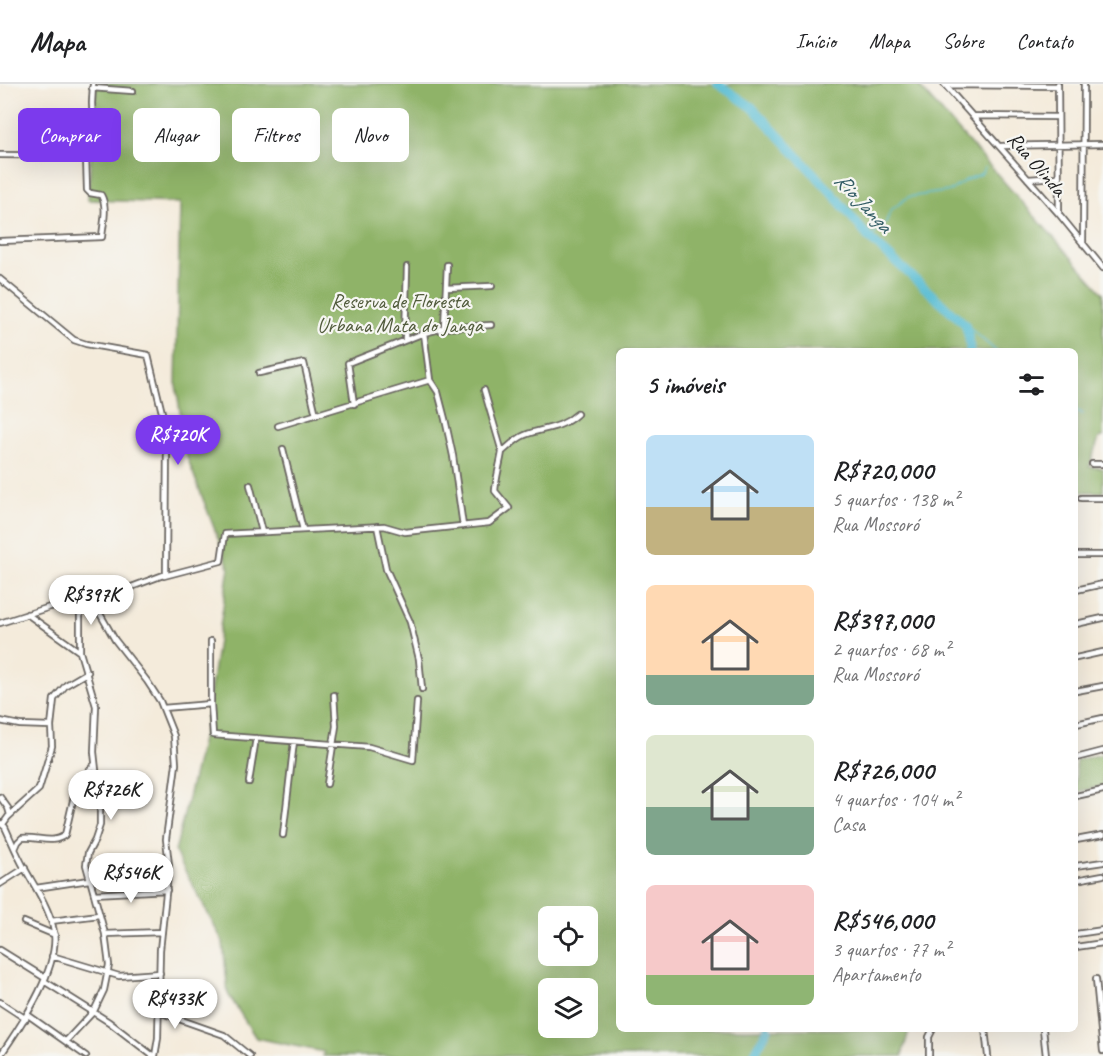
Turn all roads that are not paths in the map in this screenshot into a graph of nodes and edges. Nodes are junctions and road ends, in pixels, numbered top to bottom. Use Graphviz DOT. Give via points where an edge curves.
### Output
graph roads {
  1 [pos="1084,84"];
  2 [pos="945,85"];
  3 [pos="1058,85"];
  4 [pos="93,86"];
  5 [pos="133,91"];
  6 [pos="93,108"];
  7 [pos="973,116"];
  8 [pos="1058,117"];
  9 [pos="1083,144"];
  10 [pos="1103,144"];
  11 [pos="1059,145"];
  12 [pos="1000,146"];
  13 [pos="0,155"];
  14 [pos="18,155"];
  15 [pos="86,162"];
  16 [pos="1058,177"];
  17 [pos="1028,179"];
  18 [pos="1059,214"];
  19 [pos="0,241"];
  20 [pos="1083,244"];
  21 [pos="447,265"];
  22 [pos="407,267"];
  23 [pos="1103,268"];
  24 [pos="0,279"];
  25 [pos="492,286"];
  26 [pos="446,288"];
  27 [pos="491,325"];
  28 [pos="444,328"];
  29 [pos="424,333"];
  30 [pos="405,340"];
  31 [pos="259,372"];
  32 [pos="430,380"];
  33 [pos="484,390"];
  34 [pos="354,404"];
  35 [pos="577,414"];
  36 [pos="316,415"];
  37 [pos="278,426"];
  38 [pos="284,449"];
  39 [pos="502,452"];
  40 [pos="1092,464"];
  41 [pos="1103,464"];
  42 [pos="250,485"];
  43 [pos="1080,498"];
  44 [pos="1103,498"];
  45 [pos="377,526"];
  46 [pos="463,526"];
  47 [pos="303,530"];
  48 [pos="261,532"];
  49 [pos="1078,555"];
  50 [pos="1103,555"];
  51 [pos="164,576"];
  52 [pos="1103,584"];
  53 [pos="1078,590"];
  54 [pos="91,598"];
  55 [pos="80,601"];
  56 [pos="27,614"];
  57 [pos="1103,618"];
  58 [pos="0,623"];
  59 [pos="1078,624"];
  60 [pos="211,641"];
  61 [pos="80,652"];
  62 [pos="1103,652"];
  63 [pos="1078,658"];
  64 [pos="88,672"];
  65 [pos="1103,686"];
  66 [pos="422,689"];
  67 [pos="1078,692"];
  68 [pos="334,695"];
  69 [pos="417,701"];
  70 [pos="211,704"];
  71 [pos="163,708"];
  72 [pos="1103,718"];
  73 [pos="0,721"];
  74 [pos="1078,724"];
  75 [pos="51,726"];
  76 [pos="256,738"];
  77 [pos="294,741"];
  78 [pos="334,744"];
  79 [pos="1103,751"];
  80 [pos="1078,757"];
  81 [pos="95,764"];
  82 [pos="249,782"];
  83 [pos="327,784"];
  84 [pos="1103,790"];
  85 [pos="1078,796"];
  86 [pos="0,797"];
  87 [pos="10,815"];
  88 [pos="1,823"];
  89 [pos="283,835"];
  90 [pos="1103,835"];
  91 [pos="1078,840"];
  92 [pos="15,849"];
  93 [pos="1103,862"];
  94 [pos="1096,863"];
  95 [pos="1078,866"];
  96 [pos="25,868"];
  97 [pos="1101,875"];
  98 [pos="89,880"];
  99 [pos="1078,880"];
  100 [pos="0,884"];
  101 [pos="36,888"];
  102 [pos="167,890"];
  103 [pos="94,894"];
  104 [pos="99,915"];
  105 [pos="51,921"];
  106 [pos="24,922"];
  107 [pos="1103,930"];
  108 [pos="162,932"];
  109 [pos="105,934"];
  110 [pos="1078,934"];
  111 [pos="55,935"];
  112 [pos="1103,943"];
  113 [pos="1078,947"];
  114 [pos="0,950"];
  115 [pos="52,956"];
  116 [pos="160,973"];
  117 [pos="108,974"];
  118 [pos="44,979"];
  119 [pos="1096,979"];
  120 [pos="0,1002"];
  121 [pos="94,1011"];
  122 [pos="159,1012"];
  123 [pos="27,1017"];
  124 [pos="932,1032"];
  125 [pos="985,1032"];
  126 [pos="1043,1032"];
  127 [pos="66,1041"];
  128 [pos="1103,1051"];
  129 [pos="1,1052"];
  130 [pos="8,1056"];
  131 [pos="86,1056"];
  132 [pos="154,1056"];
  133 [pos="250,1056"];
  134 [pos="929,1056"];
  135 [pos="987,1056"];
  136 [pos="1046,1056"];
  1 -- 9 [label="street"];
  2 -- 3 [label="street"];
  2 -- 7 [label="street, Rua Olinda"];
  3 -- 8 [label="street"];
  4 -- 5 [label="street"];
  4 -- 6 [label="street"];
  7 -- 8 [label="street"];
  7 -- 12 [label="street, Rua Olinda"];
  8 -- 11 [label="street"];
  9 -- 10 [label="street"];
  9 -- 11 [label="street"];
  9 -- 20 [label="street"];
  11 -- 12 [label="street"];
  11 -- 16 [label="street"];
  12 -- 17 [label="street, Rua Olinda"];
  13 -- 14 [label="street"];
  15 -- 19 [label="street" via="87,190 103,199 102,237"];
  16 -- 17 [label="street"];
  16 -- 18 [label="street"];
  17 -- 18 [label="street, Rua Olinda"];
  18 -- 20 [label="street, Rua Olinda"];
  20 -- 23 [label="street, Rua Olinda"];
  21 -- 26 [label="street"];
  22 -- 30 [label="street"];
  24 -- 51 [label="street" via="74,340 146,353 149,357 167,435"];
  25 -- 26 [label="street"];
  26 -- 28 [label="street"];
  27 -- 28 [label="street"];
  28 -- 29 [label="street"];
  29 -- 30 [label="street"];
  29 -- 32 [label="street"];
  30 -- 34 [label="street" via="348,363"];
  31 -- 36 [label="street" via="304,363"];
  32 -- 34 [label="street"];
  32 -- 46 [label="street" via="438,392 447,428"];
  33 -- 39 [label="street"];
  34 -- 36 [label="street"];
  35 -- 39 [label="street" via="553,428 523,435"];
  36 -- 37 [label="street"];
  38 -- 47 [label="street"];
  39 -- 46 [label="street" via="495,491 509,508 489,523"];
  40 -- 41 [label="street"];
  42 -- 48 [label="street"];
  43 -- 44 [label="street"];
  45 -- 46 [label="street" via="405,532"];
  45 -- 47 [label="street"];
  45 -- 66 [label="street" via="386,569 410,622"];
  47 -- 48 [label="street"];
  48 -- 51 [label="street" via="225,534 221,561"];
  49 -- 50 [label="street"];
  51 -- 54 [label="street"];
  52 -- 53 [label="street"];
  54 -- 55 [label="street"];
  54 -- 71 [label="street"];
  55 -- 56 [label="street"];
  55 -- 61 [label="street"];
  56 -- 58 [label="street"];
  56 -- 61 [label="street"];
  57 -- 59 [label="street"];
  60 -- 70 [label="street"];
  61 -- 64 [label="street"];
  62 -- 63 [label="street"];
  64 -- 75 [label="street" via="66,685 54,699"];
  64 -- 81 [label="street" via="96,706"];
  65 -- 67 [label="street"];
  68 -- 78 [label="street"];
  69 -- 78 [label="street" via="413,759 369,747"];
  70 -- 71 [label="street"];
  70 -- 76 [label="street" via="213,735"];
  71 -- 102 [label="street" via="176,750 166,839"];
  72 -- 74 [label="street"];
  73 -- 75 [label="street"];
  75 -- 87 [label="street" via="52,746 39,789"];
  76 -- 77 [label="street"];
  76 -- 82 [label="street"];
  77 -- 78 [label="street"];
  77 -- 89 [label="street"];
  78 -- 83 [label="street"];
  79 -- 80 [label="street"];
  81 -- 92 [label="street" via="77,783 66,835 57,840 22,838"];
  81 -- 98 [label="street" via="100,825 87,856"];
  84 -- 85 [label="street"];
  86 -- 87 [label="street"];
  87 -- 88 [label="street"];
  88 -- 92 [label="street"];
  90 -- 91 [label="street"];
  92 -- 96 [label="street"];
  93 -- 94 [label="street"];
  94 -- 95 [label="street"];
  94 -- 97 [label="street"];
  96 -- 100 [label="street"];
  96 -- 101 [label="street"];
  97 -- 99 [label="street"];
  98 -- 101 [label="street"];
  98 -- 103 [label="street"];
  101 -- 105 [label="street"];
  102 -- 103 [label="street"];
  102 -- 108 [label="street"];
  103 -- 104 [label="street"];
  104 -- 105 [label="street"];
  104 -- 109 [label="street"];
  105 -- 111 [label="street"];
  106 -- 111 [label="street"];
  107 -- 110 [label="street"];
  108 -- 109 [label="street"];
  108 -- 116 [label="street"];
  109 -- 117 [label="street"];
  111 -- 115 [label="street"];
  112 -- 113 [label="street"];
  114 -- 118 [label="street"];
  115 -- 117 [label="street"];
  115 -- 118 [label="street"];
  116 -- 117 [label="street"];
  116 -- 122 [label="street"];
  117 -- 121 [label="street"];
  118 -- 121 [label="street"];
  118 -- 123 [label="street"];
  119 -- 128 [label="street"];
  120 -- 123 [label="street"];
  121 -- 127 [label="street"];
  121 -- 132 [label="street"];
  122 -- 132 [label="street"];
  122 -- 133 [label="street" via="224,1035"];
  123 -- 127 [label="street"];
  123 -- 129 [label="street"];
  124 -- 134 [label="street"];
  125 -- 135 [label="street"];
  126 -- 136 [label="street"];
  127 -- 131 [label="street"];
  129 -- 130 [label="street"];
}
